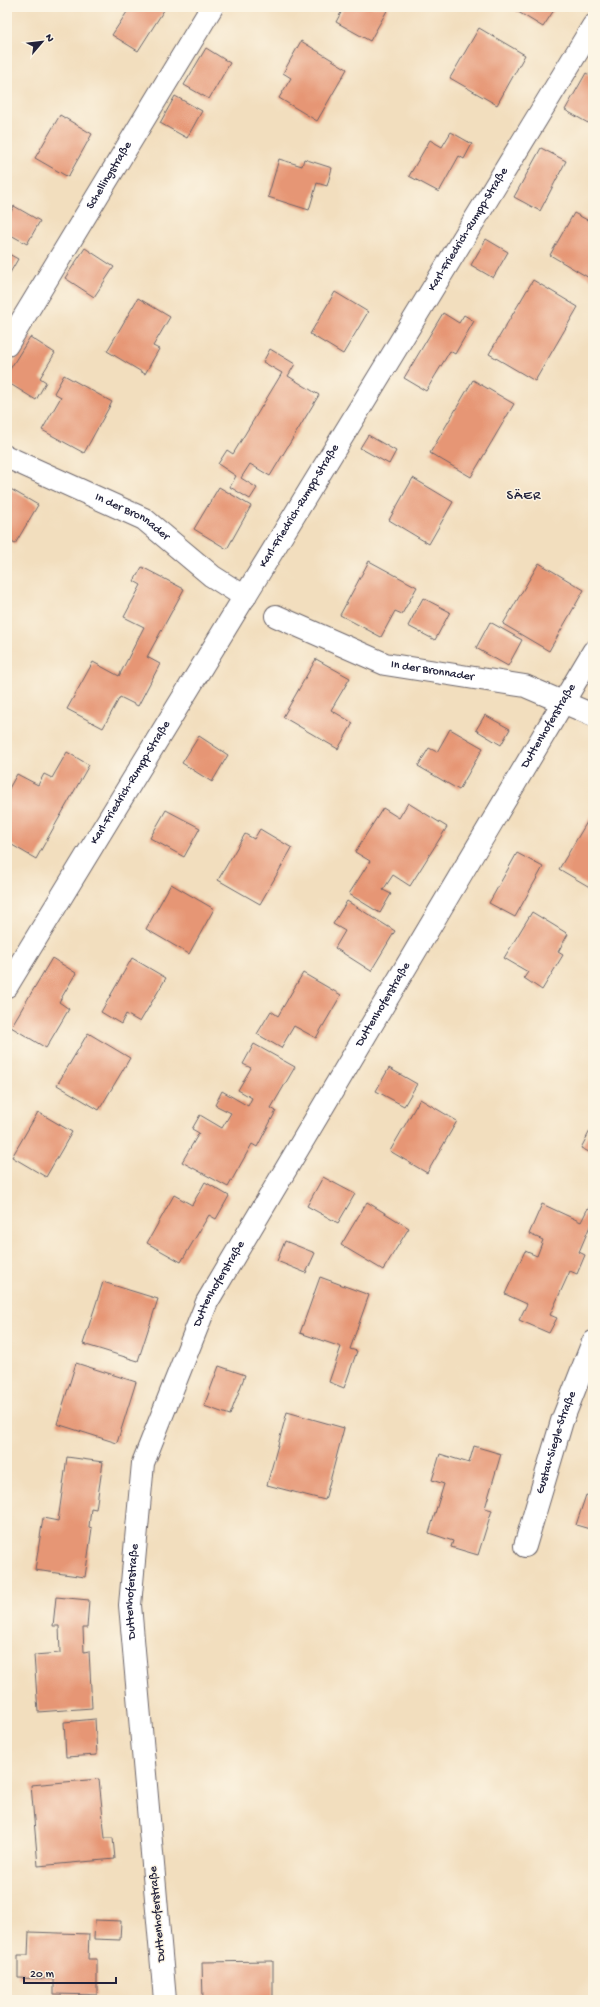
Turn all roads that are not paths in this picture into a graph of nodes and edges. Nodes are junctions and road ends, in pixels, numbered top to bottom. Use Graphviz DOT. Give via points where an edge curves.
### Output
graph roads {
  1 [pos="212,7"];
  2 [pos="593,26"];
  3 [pos="7,345"];
  4 [pos="7,457"];
  5 [pos="245,597"];
  6 [pos="276,616"];
  7 [pos="593,652"];
  8 [pos="562,702"];
  9 [pos="593,715"];
  10 [pos="7,986"];
  11 [pos="593,1342"];
  12 [pos="525,1546"];
  13 [pos="165,2000"];
  1 -- 3 [label="street, Schellingstraße"];
  2 -- 5 [label="street, Karl-Friedrich-Rumpp-Straße"];
  4 -- 5 [label="street, In der Bronnader" via="144,519 212,576"];
  5 -- 10 [label="street, Karl-Friedrich-Rumpp-Straße"];
  6 -- 8 [label="street, In der Bronnader" via="385,664 525,686"];
  7 -- 8 [label="street, Duttenhoferstraße"];
  8 -- 9 [label="street, In der Bronnader"];
  8 -- 13 [label="street, Duttenhoferstraße" via="207,1302 144,1463 130,1605"];
  11 -- 12 [label="street, Gustav-Siegle-Straße" via="562,1421"];
}
